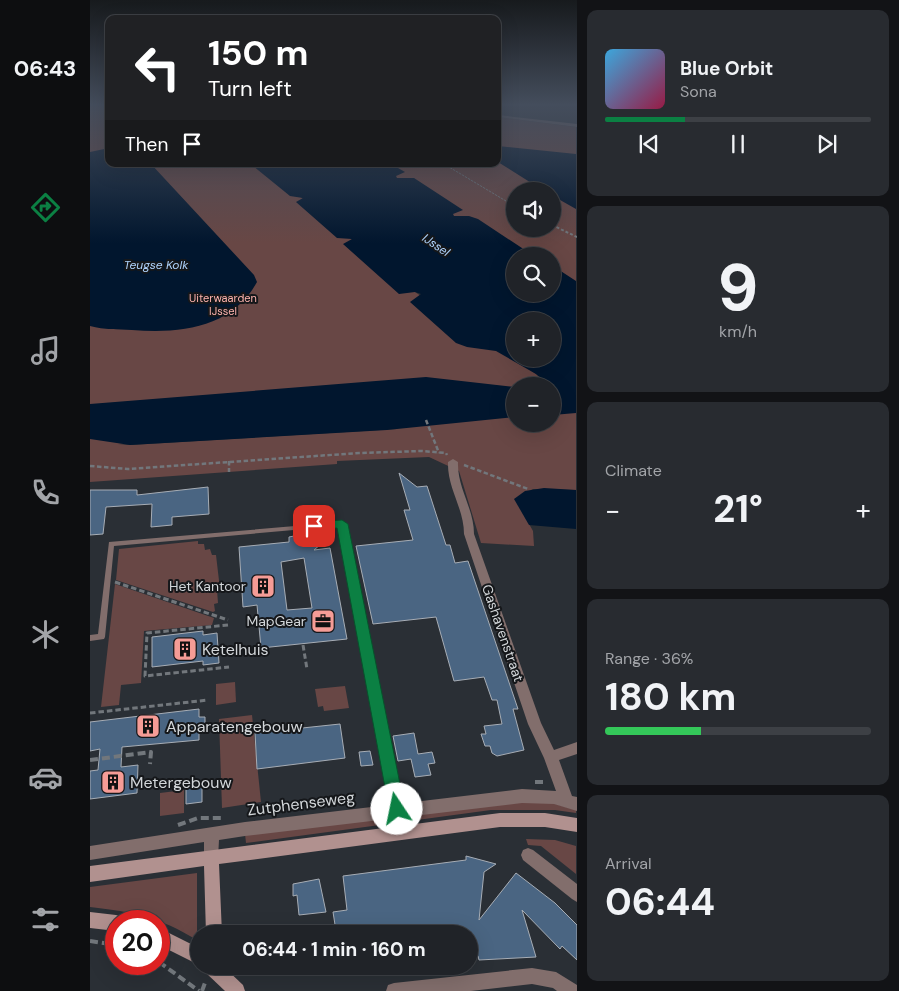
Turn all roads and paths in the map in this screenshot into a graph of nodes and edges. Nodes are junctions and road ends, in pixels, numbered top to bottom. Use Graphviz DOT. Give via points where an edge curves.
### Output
graph roads {
  1 [pos="449,167"];
  2 [pos="506,202"];
  3 [pos="561,230"];
  4 [pos="576,237"];
  5 [pos="426,420"];
  6 [pos="440,453"];
  7 [pos="229,462"];
  8 [pos="453,462"];
  9 [pos="90,466"];
  10 [pos="229,472"];
  11 [pos="528,490"];
  12 [pos="107,582"];
  13 [pos="228,620"];
  14 [pos="228,624"];
  15 [pos="90,638"];
  16 [pos="303,645"];
  17 [pos="229,667"];
  18 [pos="307,669"];
  19 [pos="208,700"];
  20 [pos="90,713"];
  21 [pos="576,748"];
  22 [pos="551,757"];
  23 [pos="90,760"];
  24 [pos="150,764"];
  25 [pos="571,802"];
  26 [pos="397,809"];
  27 [pos="576,826"];
  28 [pos="212,834"];
  29 [pos="90,853"];
  30 [pos="528,855"];
  31 [pos="212,858"];
  32 [pos="90,874"];
  33 [pos="576,894"];
  34 [pos="90,920"];
  35 [pos="105,922"];
  36 [pos="214,925"];
  37 [pos="90,941"];
  38 [pos="170,942"];
  39 [pos="105,943"];
  40 [pos="190,952"];
  41 [pos="170,970"];
  42 [pos="220,975"];
  43 [pos="199,991"];
  44 [pos="237,991"];
  45 [pos="394,991"];
  46 [pos="571,991"];
  1 -- 2 [label="path"];
  3 -- 4 [label="path"];
  5 -- 6 [label="path"];
  6 -- 7 [label="path" via="359,453"];
  6 -- 8 [label="path" via="446,453"];
  7 -- 9 [label="path" via="128,469"];
  7 -- 10 [label="path"];
  8 -- 11 [label="path"];
  8 -- 22 [label="street, Gashavenstraat" via="454,484 470,525 469,534 535,724"];
  12 -- 13 [label="path" via="122,584"];
  12 -- 15 [label="lane" via="101,637"];
  12 -- 26 [label="lane" via="111,544 342,524"];
  14 -- 17 [label="path" via="147,633 145,676"];
  16 -- 18 [label="path"];
  19 -- 20 [label="path"];
  21 -- 22 [label="street"];
  22 -- 25 [label="street, Gashavenstraat"];
  23 -- 24 [label="path" via="151,752"];
  25 -- 26 [label="street, Zutphenseweg" via="522,796"];
  26 -- 28 [label="street, Zutphenseweg"];
  27 -- 31 [label="street" via="557,821 500,820"];
  28 -- 29 [label="street, Zutphenseweg"];
  28 -- 31 [label="street"];
  30 -- 33 [label="street"];
  31 -- 32 [label="street"];
  31 -- 36 [label="street"];
  34 -- 35 [label="street"];
  37 -- 39 [label="path"];
  38 -- 40 [label="street"];
  41 -- 43 [label="path"];
  42 -- 44 [label="street"];
  45 -- 46 [label="street" via="532,976 556,980"];
}
